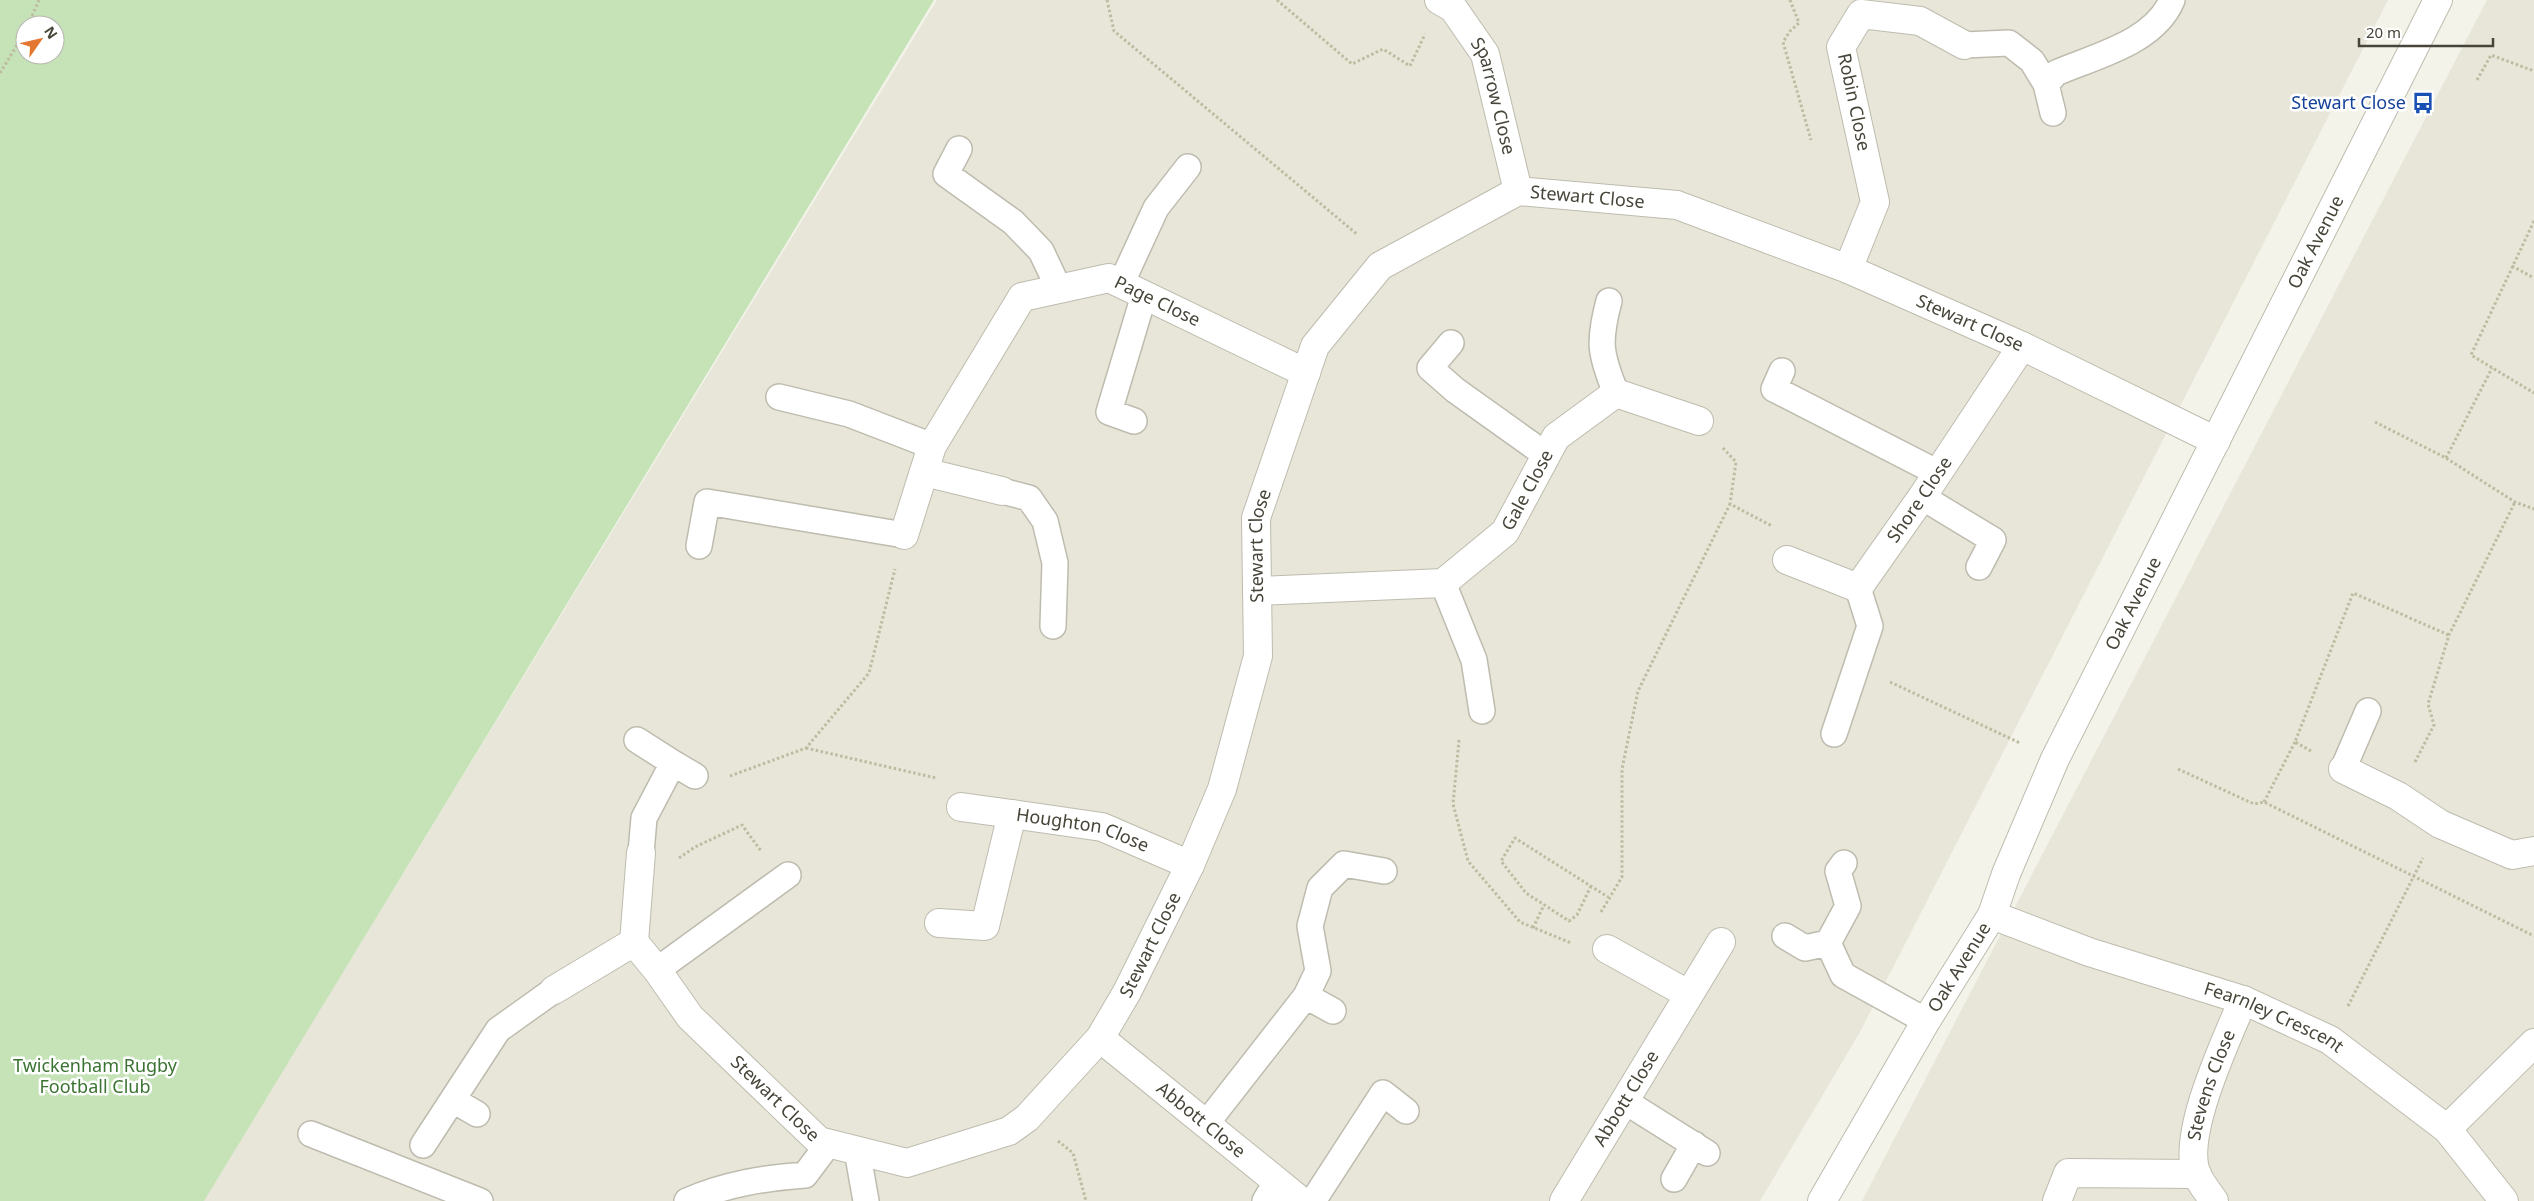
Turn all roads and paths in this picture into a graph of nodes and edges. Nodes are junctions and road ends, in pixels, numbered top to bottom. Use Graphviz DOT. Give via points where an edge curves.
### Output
graph roads {
  1 [pos="38,0"];
  2 [pos="1107,0"];
  3 [pos="1278,0"];
  4 [pos="1790,0"];
  5 [pos="2172,0"];
  6 [pos="2438,0"];
  7 [pos="1448,2"];
  8 [pos="1859,7"];
  9 [pos="32,15"];
  10 [pos="1964,45"];
  11 [pos="15,48"];
  12 [pos="2534,71"];
  13 [pos="0,73"];
  14 [pos="2477,80"];
  15 [pos="2046,84"];
  16 [pos="2053,113"];
  17 [pos="1811,140"];
  18 [pos="960,149"];
  19 [pos="1188,167"];
  20 [pos="1518,191"];
  21 [pos="2534,221"];
  22 [pos="1380,266"];
  23 [pos="2512,266"];
  24 [pos="1848,269"];
  25 [pos="2534,278"];
  26 [pos="1059,289"];
  27 [pos="1133,290"];
  28 [pos="1609,302"];
  29 [pos="1451,343"];
  30 [pos="2022,346"];
  31 [pos="2492,368"];
  32 [pos="1782,371"];
  33 [pos="1306,373"];
  34 [pos="1616,393"];
  35 [pos="2534,393"];
  36 [pos="779,397"];
  37 [pos="1134,421"];
  38 [pos="1699,421"];
  39 [pos="2376,422"];
  40 [pos="2216,441"];
  41 [pos="932,446"];
  42 [pos="1546,455"];
  43 [pos="2446,458"];
  44 [pos="924,472"];
  45 [pos="1938,473"];
  46 [pos="1002,490"];
  47 [pos="1922,497"];
  48 [pos="2515,502"];
  49 [pos="1730,504"];
  50 [pos="2534,510"];
  51 [pos="904,535"];
  52 [pos="700,546"];
  53 [pos="1791,562"];
  54 [pos="1979,567"];
  55 [pos="1443,583"];
  56 [pos="1858,588"];
  57 [pos="1257,591"];
  58 [pos="1053,626"];
  59 [pos="2450,635"];
  60 [pos="1856,666"];
  61 [pos="1482,711"];
  62 [pos="2368,711"];
  63 [pos="1834,734"];
  64 [pos="637,740"];
  65 [pos="2295,742"];
  66 [pos="806,748"];
  67 [pos="2055,759"];
  68 [pos="673,763"];
  69 [pos="2178,769"];
  70 [pos="2343,769"];
  71 [pos="695,776"];
  72 [pos="724,782"];
  73 [pos="2398,796"];
  74 [pos="2264,802"];
  75 [pos="961,807"];
  76 [pos="1012,814"];
  77 [pos="2440,824"];
  78 [pos="2534,851"];
  79 [pos="641,853"];
  80 [pos="763,854"];
  81 [pos="1844,863"];
  82 [pos="1190,866"];
  83 [pos="1384,871"];
  84 [pos="788,875"];
  85 [pos="2414,875"];
  86 [pos="1591,886"];
  87 [pos="636,890"];
  88 [pos="1608,897"];
  89 [pos="1544,904"];
  90 [pos="1992,915"];
  91 [pos="1597,920"];
  92 [pos="938,923"];
  93 [pos="1533,928"];
  94 [pos="1785,936"];
  95 [pos="2534,936"];
  96 [pos="634,942"];
  97 [pos="1722,942"];
  98 [pos="1828,943"];
  99 [pos="1575,945"];
  100 [pos="1607,949"];
  101 [pos="657,970"];
  102 [pos="554,990"];
  103 [pos="1688,994"];
  104 [pos="1306,996"];
  105 [pos="2243,1000"];
  106 [pos="1333,1011"];
  107 [pos="1926,1020"];
  108 [pos="1100,1038"];
  109 [pos="2330,1040"];
  110 [pos="2534,1043"];
  111 [pos="453,1100"];
  112 [pos="1626,1102"];
  113 [pos="1406,1111"];
  114 [pos="477,1114"];
  115 [pos="1027,1118"];
  116 [pos="1206,1124"];
  117 [pos="2447,1129"];
  118 [pos="311,1134"];
  119 [pos="829,1143"];
  120 [pos="423,1145"];
  121 [pos="857,1150"];
  122 [pos="2196,1174"];
  123 [pos="1674,1179"];
  124 [pos="1271,1191"];
  125 [pos="865,1200"];
  126 [pos="480,1201"];
  127 [pos="687,1201"];
  128 [pos="1086,1201"];
  129 [pos="1301,1201"];
  130 [pos="1314,1201"];
  131 [pos="1564,1201"];
  132 [pos="1822,1201"];
  133 [pos="2057,1201"];
  134 [pos="2214,1201"];
  135 [pos="2504,1201"];
  1 -- 9 [label="path"];
  2 -- 22 [label="path" via="1114,30 1355,230"];
  3 -- 7 [label="path" via="1352,64 1383,49 1410,66"];
  4 -- 17 [label="path" via="1800,23 1783,42"];
  5 -- 15 [label="lane" via="2166,14 2137,38 2056,73"];
  6 -- 40 [label="street, Oak Avenue"];
  7 -- 20 [label="street, Sparrow Close" via="1485,54"];
  8 -- 10 [label="street, Robin Close" via="1920,22"];
  8 -- 24 [label="street, Robin Close" via="1841,47 1875,202"];
  10 -- 15 [label="lane" via="2009,43 2032,61"];
  11 -- 13 [label="path"];
  12 -- 14 [label="path" via="2490,55"];
  15 -- 16 [label="lane"];
  18 -- 26 [label="lane" via="946,174 1013,222 1041,251"];
  19 -- 27 [label="lane" via="1156,208"];
  20 -- 22 [label="street, Stewart Close"];
  20 -- 24 [label="street, Stewart Close" via="1677,206"];
  21 -- 23 [label="path"];
  22 -- 33 [label="street, Stewart Close" via="1314,346"];
  23 -- 25 [label="path"];
  23 -- 31 [label="path" via="2470,355"];
  24 -- 30 [label="street, Stewart Close"];
  26 -- 27 [label="street, Page Close" via="1109,278"];
  26 -- 41 [label="street, Page Close" via="1022,297"];
  27 -- 33 [label="street, Page Close"];
  27 -- 37 [label="lane" via="1109,412"];
  28 -- 34 [label="lane" via="1600,334 1605,367"];
  29 -- 42 [label="lane" via="1430,368"];
  30 -- 40 [label="street, Stewart Close"];
  30 -- 45 [label="street, Shore Close"];
  31 -- 35 [label="path"];
  31 -- 43 [label="path"];
  32 -- 45 [label="lane" via="1774,389"];
  33 -- 57 [label="street, Stewart Close" via="1256,518"];
  34 -- 38 [label="street"];
  34 -- 42 [label="street, Gale Close" via="1556,437"];
  36 -- 41 [label="lane" via="849,414"];
  38 -- 49 [label="path" via="1736,462"];
  39 -- 43 [label="path"];
  40 -- 67 [label="street, Oak Avenue"];
  41 -- 44 [label="street, Page Close"];
  42 -- 55 [label="street, Gale Close" via="1505,532"];
  43 -- 48 [label="path"];
  44 -- 46 [label="street"];
  44 -- 51 [label="street, Page Close"];
  45 -- 47 [label="street, Shore Close"];
  46 -- 58 [label="lane" via="1029,498 1045,522 1054,563"];
  47 -- 54 [label="lane" via="1993,540"];
  47 -- 56 [label="street, Shore Close"];
  48 -- 50 [label="path"];
  48 -- 59 [label="path"];
  49 -- 53 [label="path" via="1806,544"];
  49 -- 88 [label="path" via="1638,691 1622,769 1622,877"];
  51 -- 52 [label="lane" via="707,502"];
  51 -- 66 [label="path" via="869,673"];
  53 -- 56 [label="street"];
  55 -- 57 [label="street"];
  55 -- 61 [label="lane" via="1474,660"];
  56 -- 60 [label="lane" via="1870,626"];
  57 -- 82 [label="street, Stewart Close" via="1258,656 1222,789"];
  59 -- 65 [label="path" via="2353,593"];
  59 -- 73 [label="path" via="2428,704 2434,725"];
  60 -- 63 [label="lane"];
  60 -- 67 [label="path"];
  61 -- 93 [label="path" via="1460,724 1453,804 1468,860 1520,922"];
  62 -- 70 [label="lane"];
  64 -- 68 [label="lane"];
  65 -- 70 [label="path"];
  65 -- 74 [label="path"];
  66 -- 72 [label="path" via="731,775"];
  66 -- 75 [label="path" via="937,779"];
  67 -- 90 [label="street, Oak Avenue"];
  68 -- 71 [label="lane"];
  68 -- 79 [label="lane" via="644,818"];
  69 -- 74 [label="path" via="2254,804"];
  70 -- 73 [label="street"];
  73 -- 77 [label="street"];
  74 -- 85 [label="path"];
  75 -- 76 [label="street"];
  76 -- 82 [label="street, Houghton Close" via="1102,827"];
  76 -- 92 [label="street, Houghton Close" via="985,926"];
  77 -- 78 [label="street" via="2512,855"];
  77 -- 85 [label="path"];
  79 -- 87 [label="street"];
  80 -- 87 [label="path" via="742,824 696,847"];
  81 -- 98 [label="lane" via="1838,871 1848,906"];
  82 -- 108 [label="street, Stewart Close" via="1127,992"];
  83 -- 104 [label="lane" via="1344,864 1320,888 1310,926 1318,971"];
  84 -- 101 [label="lane"];
  85 -- 95 [label="path"];
  85 -- 109 [label="path"];
  86 -- 88 [label="path"];
  86 -- 89 [label="path" via="1577,915 1569,921"];
  86 -- 89 [label="path" via="1515,838 1501,861 1526,892"];
  87 -- 96 [label="street"];
  88 -- 91 [label="path"];
  89 -- 93 [label="path"];
  90 -- 105 [label="street, Fearnley Crescent" via="2089,952"];
  90 -- 107 [label="street, Oak Avenue"];
  93 -- 99 [label="path"];
  94 -- 98 [label="lane" via="1805,948"];
  96 -- 101 [label="street, Stewart Close"];
  96 -- 102 [label="street"];
  97 -- 103 [label="street, Abbott Close"];
  98 -- 107 [label="lane" via="1843,975"];
  100 -- 103 [label="street"];
  101 -- 119 [label="street, Stewart Close" via="690,1017 819,1141"];
  102 -- 111 [label="lane" via="498,1030"];
  103 -- 112 [label="street, Abbott Close"];
  104 -- 106 [label="lane"];
  104 -- 116 [label="lane"];
  105 -- 109 [label="street, Fearnley Crescent"];
  105 -- 122 [label="street, Stevens Close" via="2209,1081 2194,1144"];
  107 -- 132 [label="street, Oak Avenue"];
  108 -- 115 [label="street, Stewart Close"];
  108 -- 116 [label="street, Abbott Close"];
  109 -- 117 [label="street, Fearnley Crescent"];
  110 -- 117 [label="street"];
  111 -- 114 [label="lane"];
  111 -- 120 [label="lane"];
  112 -- 123 [label="lane" via="1701,1148"];
  112 -- 131 [label="street, Abbott Close"];
  113 -- 130 [label="lane" via="1383,1093"];
  115 -- 121 [label="street, Stewart Close" via="1009,1132 907,1163"];
  115 -- 128 [label="path" via="1074,1152"];
  116 -- 124 [label="street, Abbott Close"];
  117 -- 135 [label="street, Fearnley Crescent"];
  118 -- 126 [label="lane"];
  119 -- 121 [label="street, Stewart Close"];
  119 -- 127 [label="lane" via="805,1175 765,1178 713,1190"];
  121 -- 125 [label="lane"];
  122 -- 133 [label="street" via="2068,1173"];
  122 -- 134 [label="street, Stevens Close"];
  124 -- 129 [label="street, Abbott Close"];
}
